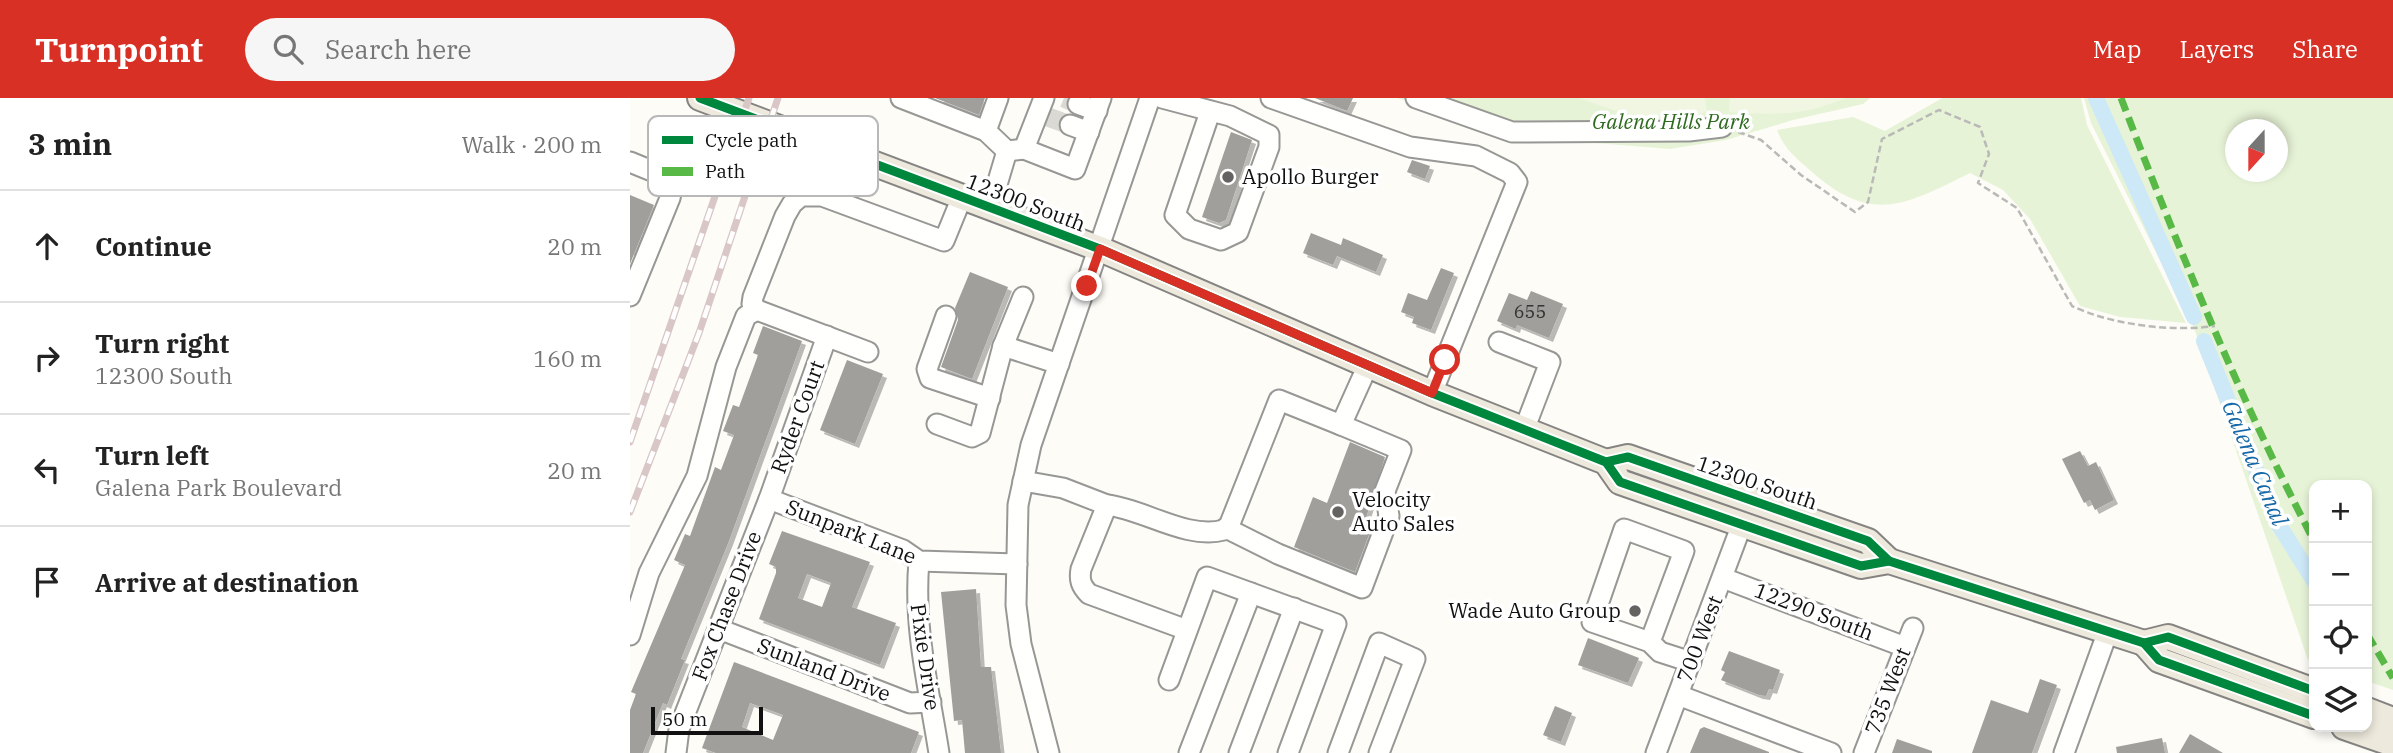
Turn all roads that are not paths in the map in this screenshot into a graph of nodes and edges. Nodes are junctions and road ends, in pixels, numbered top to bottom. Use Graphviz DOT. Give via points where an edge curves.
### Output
graph roads {
  1 [pos="700,98"];
  2 [pos="901,98"];
  3 [pos="998,98"];
  4 [pos="1152,98"];
  5 [pos="1271,98"];
  6 [pos="1425,100"];
  7 [pos="1092,104"];
  8 [pos="1043,109"];
  9 [pos="1210,112"];
  10 [pos="748,116"];
  11 [pos="1070,125"];
  12 [pos="1722,127"];
  13 [pos="986,131"];
  14 [pos="1089,132"];
  15 [pos="1015,150"];
  16 [pos="630,162"];
  17 [pos="878,165"];
  18 [pos="648,169"];
  19 [pos="670,196"];
  20 [pos="804,196"];
  21 [pos="822,196"];
  22 [pos="962,197"];
  23 [pos="990,208"];
  24 [pos="1100,249"];
  25 [pos="630,296"];
  26 [pos="1023,297"];
  27 [pos="757,310"];
  28 [pos="946,316"];
  29 [pos="827,336"];
  30 [pos="1499,342"];
  31 [pos="1003,346"];
  32 [pos="868,352"];
  33 [pos="1059,364"];
  34 [pos="1368,365"];
  35 [pos="1432,393"];
  36 [pos="990,398"];
  37 [pos="937,424"];
  38 [pos="1341,425"];
  39 [pos="1524,430"];
  40 [pos="1606,462"];
  41 [pos="1023,481"];
  42 [pos="769,499"];
  43 [pos="1107,505"];
  44 [pos="1742,524"];
  45 [pos="1226,528"];
  46 [pos="919,561"];
  47 [pos="1889,561"];
  48 [pos="1017,565"];
  49 [pos="1723,578"];
  50 [pos="1251,593"];
  51 [pos="1294,608"];
  52 [pos="1913,628"];
  53 [pos="719,629"];
  54 [pos="1187,630"];
  55 [pos="2108,631"];
  56 [pos="630,635"];
  57 [pos="1650,642"];
  58 [pos="2144,643"];
  59 [pos="1905,647"];
  60 [pos="1691,662"];
  61 [pos="1169,680"];
  62 [pos="2309,689"];
  63 [pos="1678,695"];
  64 [pos="931,702"];
  65 [pos="2372,712"];
  66 [pos="2309,714"];
  67 [pos="2393,720"];
  68 [pos="2358,732"];
  69 [pos="2393,744"];
  70 [pos="1052,752"];
  71 [pos="676,753"];
  72 [pos="939,753"];
  73 [pos="1189,753"];
  74 [pos="1240,753"];
  75 [pos="1288,753"];
  76 [pos="1338,753"];
  77 [pos="1379,753"];
  78 [pos="1656,753"];
  79 [pos="1831,753"];
  80 [pos="1864,753"];
  81 [pos="2064,753"];
  1 -- 10 [label="main road, 12300 South"];
  2 -- 13 [label="street"];
  3 -- 13 [label="street"];
  4 -- 9 [label="street"];
  4 -- 24 [label="street"];
  5 -- 35 [label="street" via="1410,148 1476,156 1517,181"];
  6 -- 12 [label="street" via="1512,132"];
  7 -- 14 [label="street"];
  8 -- 15 [label="street"];
  9 -- 9 [label="street" via="1175,215 1189,229 1221,240 1238,232 1269,135 1230,116"];
  11 -- 14 [label="street"];
  13 -- 15 [label="street"];
  14 -- 15 [label="street" via="1075,169"];
  15 -- 23 [label="street"];
  16 -- 18 [label="street"];
  17 -- 22 [label="main road, 12300 South"];
  19 -- 25 [label="street"];
  20 -- 27 [label="street" via="795,199 785,216 753,297"];
  21 -- 22 [label="street" via="944,241"];
  22 -- 23 [label="main road, 12300 South"];
  23 -- 24 [label="main road, 12300 South"];
  24 -- 33 [label="street"];
  24 -- 34 [label="main road, 12300 South"];
  26 -- 31 [label="street"];
  27 -- 29 [label="street, Ryder Court"];
  27 -- 56 [label="street" via="746,316 726,367 697,476 649,573"];
  28 -- 36 [label="street" via="926,369 930,378"];
  29 -- 32 [label="street, Ryder Court"];
  29 -- 42 [label="street, Ryder Court"];
  30 -- 39 [label="street" via="1550,362"];
  31 -- 33 [label="street"];
  31 -- 36 [label="street"];
  33 -- 41 [label="street"];
  34 -- 35 [label="main road, 12300 South"];
  34 -- 38 [label="street"];
  35 -- 39 [label="main road, 12300 South"];
  36 -- 37 [label="street" via="980,433 972,437"];
  38 -- 45 [label="street" via="1279,400"];
  38 -- 45 [label="street" via="1401,450 1385,491 1389,516 1362,588"];
  39 -- 40 [label="main road, 12300 South"];
  40 -- 44 [label="main road, 12300 South" via="1620,482"];
  40 -- 47 [label="main road, 12300 South" via="1628,457 1754,501 1868,541"];
  41 -- 43 [label="street" via="1063,488"];
  41 -- 48 [label="street"];
  42 -- 46 [label="street, Sunpark Lane" via="903,550"];
  42 -- 53 [label="street, Fox Chase Drive"];
  43 -- 45 [label="street" via="1197,531"];
  43 -- 54 [label="street" via="1081,569 1083,589"];
  44 -- 47 [label="main road, 12300 South" via="1861,566"];
  44 -- 49 [label="street, 700 West"];
  46 -- 48 [label="street, Sunpark Lane"];
  46 -- 64 [label="street, Pixie Drive" via="919,636"];
  47 -- 55 [label="main road, 12300 South"];
  48 -- 70 [label="street" via="1021,644"];
  49 -- 59 [label="street, 12290 South"];
  49 -- 60 [label="street, 700 West"];
  50 -- 51 [label="street"];
  50 -- 54 [label="street" via="1207,577"];
  50 -- 73 [label="street"];
  51 -- 74 [label="street"];
  51 -- 75 [label="street" via="1336,624"];
  52 -- 59 [label="street, 735 West"];
  53 -- 64 [label="street, Sunland Drive" via="910,703"];
  53 -- 71 [label="street, Fox Chase Drive" via="679,729"];
  54 -- 61 [label="street"];
  55 -- 58 [label="main road, 12300 South"];
  55 -- 81 [label="street"];
  57 -- 57 [label="street" via="1684,551 1624,529 1591,622"];
  57 -- 60 [label="street" via="1660,652"];
  58 -- 62 [label="main road" via="2168,637"];
  58 -- 66 [label="main road" via="2159,660"];
  59 -- 80 [label="street, 735 West"];
  60 -- 63 [label="street, 700 West"];
  63 -- 78 [label="street, 700 West"];
  63 -- 79 [label="street"];
  64 -- 72 [label="street, Pixie Drive"];
  65 -- 67 [label="main road"];
  68 -- 69 [label="main road"];
  76 -- 77 [label="street" via="1379,643 1415,659"];
}
